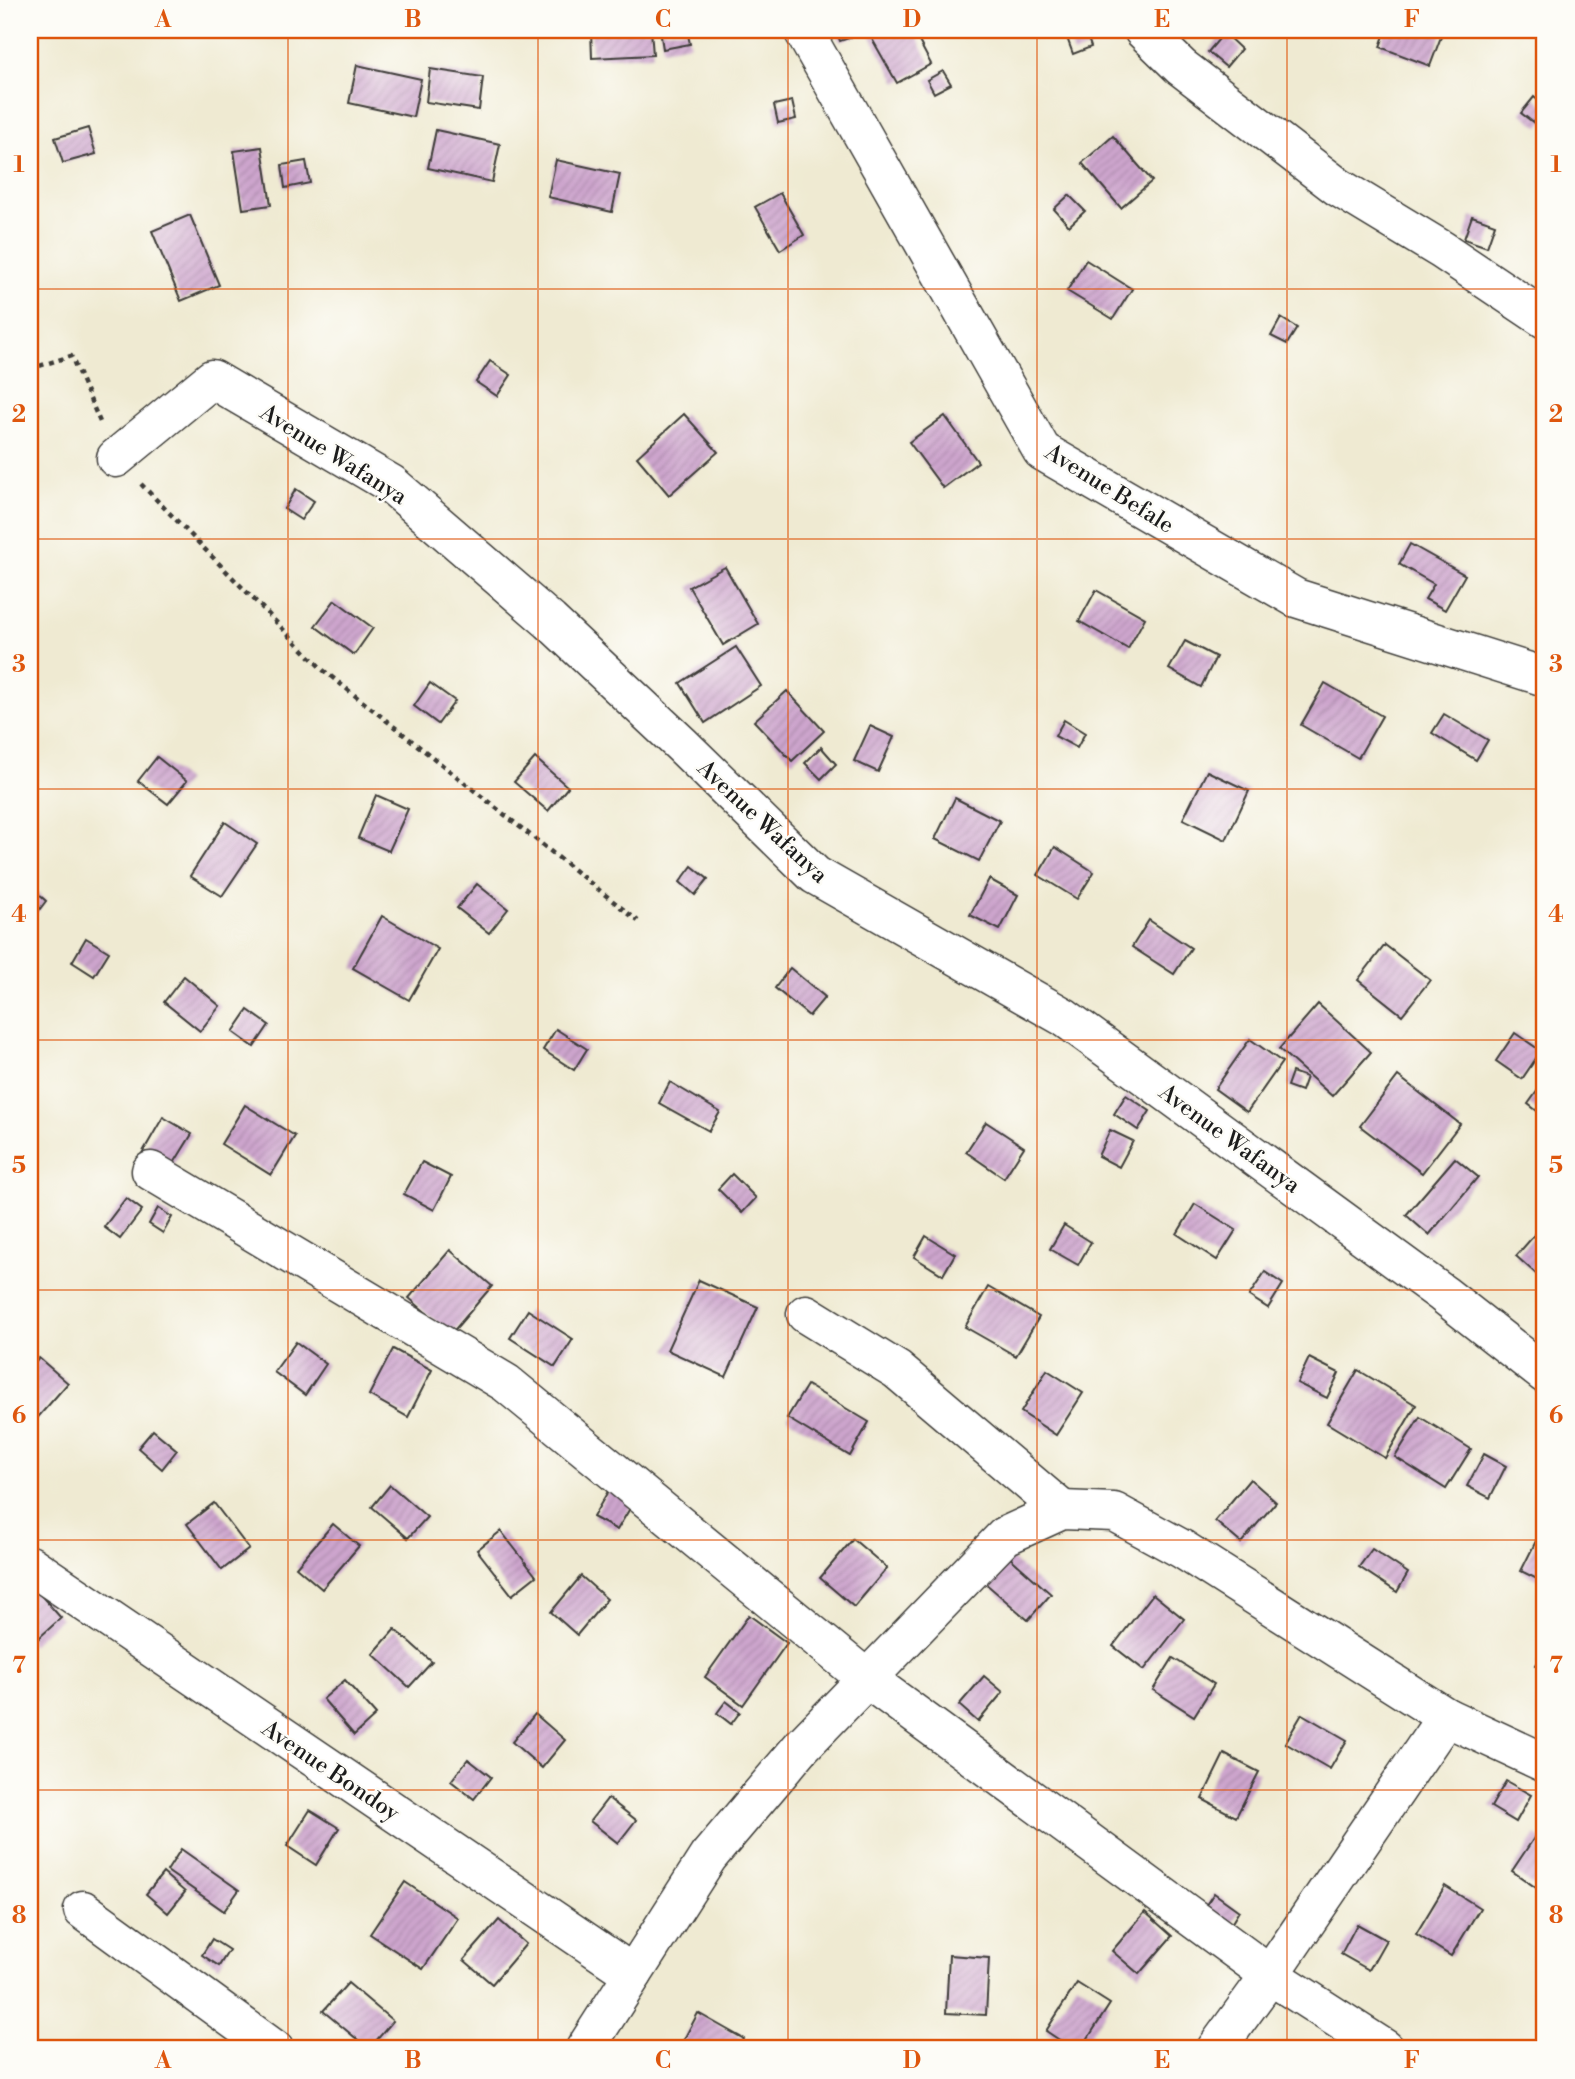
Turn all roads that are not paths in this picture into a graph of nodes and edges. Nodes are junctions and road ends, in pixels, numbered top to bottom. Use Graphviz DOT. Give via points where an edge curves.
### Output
graph roads {
  1 [pos="803,30"];
  2 [pos="1143,30"];
  3 [pos="1545,319"];
  4 [pos="116,458"];
  5 [pos="1545,677"];
  6 [pos="151,1171"];
  7 [pos="806,1314"];
  8 [pos="1545,1374"];
  9 [pos="1062,1510"];
  10 [pos="30,1565"];
  11 [pos="867,1679"];
  12 [pos="1446,1717"];
  13 [pos="1545,1763"];
  14 [pos="83,1910"];
  15 [pos="633,1974"];
  16 [pos="1270,1975"];
  17 [pos="274,2049"];
  18 [pos="585,2049"];
  19 [pos="1216,2049"];
  20 [pos="1385,2049"];
  1 -- 5 [label="street, Avenue Befale" via="1042,451 1296,598"];
  2 -- 3 [label="street" via="1181,66 1338,187"];
  4 -- 8 [label="street, Avenue Wafanya" via="212,379 391,484 550,621 815,875 1064,1017"];
  6 -- 11 [label="street" via="506,1383"];
  7 -- 9 [label="street" via="897,1370"];
  9 -- 11 [label="street" via="1005,1536"];
  9 -- 12 [label="street" via="1114,1512 1159,1536"];
  10 -- 15 [label="street, Avenue Bondoy"];
  11 -- 15 [label="street" via="802,1746 708,1857"];
  11 -- 16 [label="street"];
  12 -- 13 [label="street"];
  12 -- 16 [label="street"];
  14 -- 17 [label="street"];
  15 -- 18 [label="street"];
  16 -- 19 [label="street"];
  16 -- 20 [label="street"];
}
